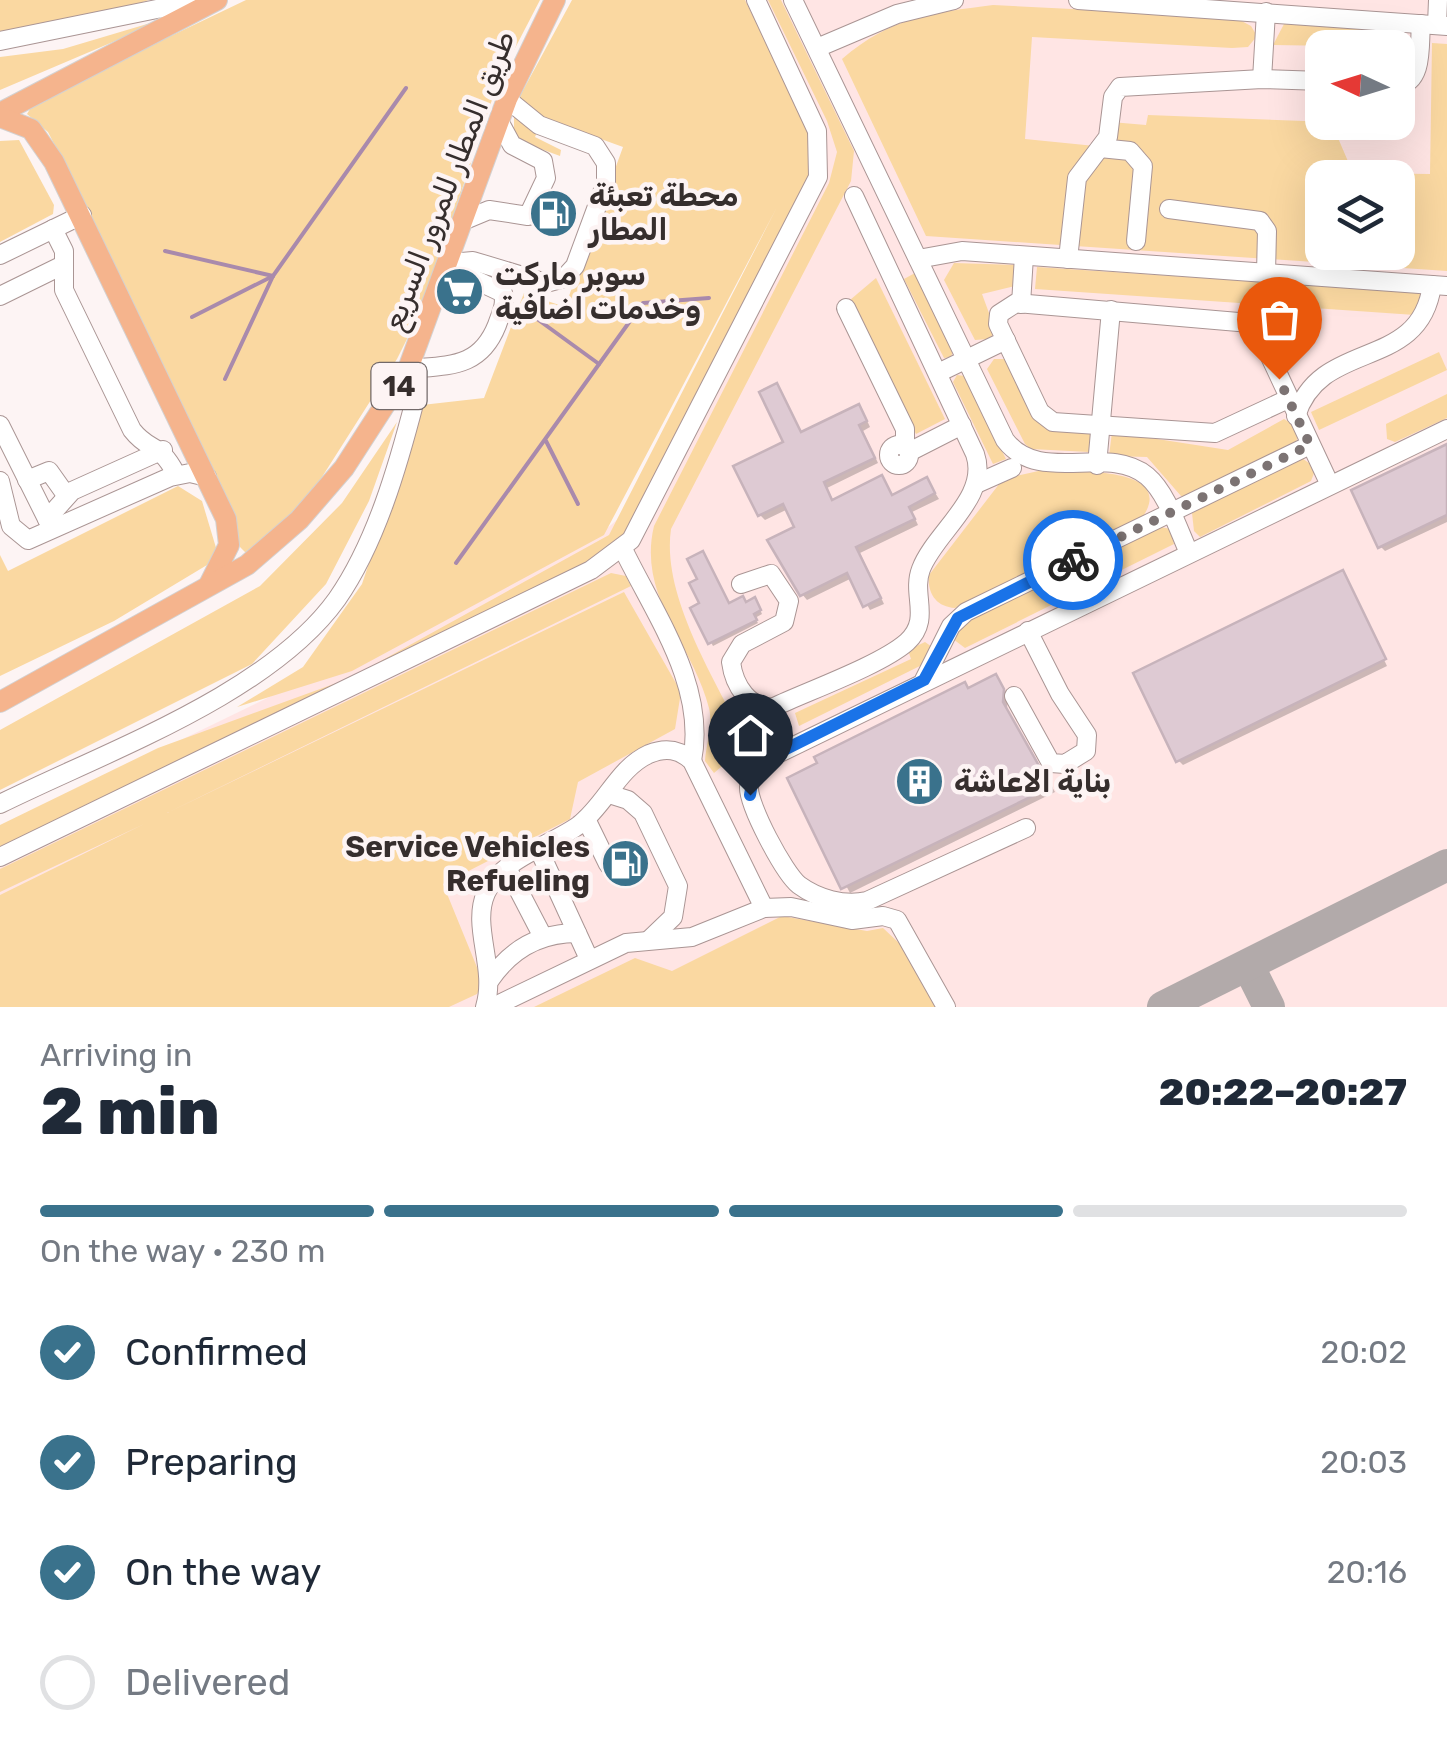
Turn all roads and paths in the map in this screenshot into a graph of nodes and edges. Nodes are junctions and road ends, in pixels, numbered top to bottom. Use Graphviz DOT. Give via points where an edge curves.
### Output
graph roads {
  1 [pos="201,0"];
  2 [pos="217,0"];
  3 [pos="555,0"];
  4 [pos="756,0"];
  5 [pos="793,0"];
  6 [pos="954,0"];
  7 [pos="1078,0"];
  8 [pos="1090,0"];
  9 [pos="1438,0"];
  10 [pos="1332,8"];
  11 [pos="1266,12"];
  12 [pos="1435,25"];
  13 [pos="0,41"];
  14 [pos="817,48"];
  15 [pos="1415,76"];
  16 [pos="1262,79"];
  17 [pos="1305,80"];
  18 [pos="507,99"];
  19 [pos="0,115"];
  20 [pos="498,121"];
  21 [pos="1100,148"];
  22 [pos="854,196"];
  23 [pos="1169,209"];
  24 [pos="82,216"];
  25 [pos="465,220"];
  26 [pos="53,229"];
  27 [pos="1136,241"];
  28 [pos="0,255"];
  29 [pos="1024,256"];
  30 [pos="918,259"];
  31 [pos="1068,259"];
  32 [pos="63,265"];
  33 [pos="449,265"];
  34 [pos="1266,273"];
  35 [pos="1439,285"];
  36 [pos="0,296"];
  37 [pos="1021,304"];
  38 [pos="846,308"];
  39 [pos="1111,310"];
  40 [pos="1006,340"];
  41 [pos="969,358"];
  42 [pos="408,370"];
  43 [pos="938,374"];
  44 [pos="1292,408"];
  45 [pos="0,425"];
  46 [pos="962,426"];
  47 [pos="1101,426"];
  48 [pos="1447,430"];
  49 [pos="1310,445"];
  50 [pos="163,450"];
  51 [pos="1097,465"];
  52 [pos="1012,468"];
  53 [pos="176,474"];
  54 [pos="207,477"];
  55 [pos="28,480"];
  56 [pos="0,481"];
  57 [pos="976,484"];
  58 [pos="1330,486"];
  59 [pos="66,495"];
  60 [pos="1170,514"];
  61 [pos="50,525"];
  62 [pos="622,549"];
  63 [pos="1188,553"];
  64 [pos="741,584"];
  65 [pos="196,596"];
  66 [pos="1028,631"];
  67 [pos="89,651"];
  68 [pos="924,680"];
  69 [pos="0,686"];
  70 [pos="1014,696"];
  71 [pos="0,702"];
  72 [pos="692,761"];
  73 [pos="610,794"];
  74 [pos="0,804"];
  75 [pos="586,820"];
  76 [pos="1026,828"];
  77 [pos="539,850"];
  78 [pos="0,857"];
  79 [pos="608,864"];
  80 [pos="508,868"];
  81 [pos="764,908"];
  82 [pos="577,933"];
  83 [pos="543,937"];
  84 [pos="650,940"];
  85 [pos="589,959"];
  86 [pos="490,980"];
  87 [pos="485,1007"];
  88 [pos="493,1007"];
  89 [pos="946,1007"];
  1 -- 13 [label="lane"];
  2 -- 19 [label="main road"];
  3 -- 18 [label="main road, طريق المطار للمرور السريع / 14"];
  4 -- 62 [label="lane" via="817,132 818,177 645,520"];
  5 -- 14 [label="lane"];
  6 -- 14 [label="lane" via="897,14"];
  7 -- 8 [label="lane"];
  8 -- 11 [label="lane"];
  9 -- 12 [label="lane"];
  10 -- 11 [label="lane"];
  10 -- 12 [label="lane"];
  11 -- 16 [label="lane"];
  12 -- 15 [label="lane"];
  14 -- 30 [label="lane"];
  16 -- 17 [label="lane"];
  16 -- 21 [label="lane" via="1126,85 1113,97 1110,131"];
  18 -- 20 [label="main road, طريق المطار للمرور السريع / 14"];
  18 -- 33 [label="lane" via="539,125 595,146 606,163 606,182 575,266 564,278 546,283 473,261"];
  19 -- 24 [label="main road" via="38,136"];
  20 -- 25 [label="main road, طريق المطار للمرور السريع / 14"];
  20 -- 25 [label="lane" via="512,145 543,162 546,178 528,216 489,210"];
  21 -- 27 [label="lane" via="1130,151 1144,166"];
  21 -- 31 [label="lane" via="1077,178"];
  22 -- 43 [label="lane"];
  23 -- 34 [label="lane" via="1260,221 1267,231"];
  24 -- 26 [label="lane"];
  24 -- 54 [label="main road"];
  25 -- 33 [label="main road, طريق المطار للمرور السريع / 14"];
  26 -- 28 [label="lane"];
  26 -- 32 [label="lane"];
  29 -- 30 [label="lane" via="951,252"];
  29 -- 31 [label="lane"];
  29 -- 37 [label="lane"];
  30 -- 41 [label="lane"];
  31 -- 34 [label="lane"];
  32 -- 36 [label="lane"];
  32 -- 50 [label="lane" via="64,290 132,430"];
  33 -- 42 [label="main road, طريق المطار للمرور السريع / 14"];
  33 -- 42 [label="lane" via="503,293 490,344 474,358"];
  34 -- 35 [label="lane"];
  35 -- 44 [label="lane" via="1414,330 1324,376"];
  37 -- 39 [label="lane"];
  37 -- 40 [label="lane" via="999,314"];
  38 -- 46 [label="lane" via="905,429 906,450"];
  39 -- 44 [label="lane" via="1250,323"];
  39 -- 47 [label="lane"];
  40 -- 41 [label="lane"];
  40 -- 47 [label="lane" via="1044,416 1058,424"];
  41 -- 43 [label="lane"];
  41 -- 51 [label="lane" via="1000,432 1017,454"];
  42 -- 65 [label="main road, طريق المطار للمرور السريع / 14" via="372,431 315,503 268,550"];
  42 -- 74 [label="lane" via="415,400 365,549 303,639 237,688"];
  43 -- 46 [label="lane"];
  44 -- 47 [label="lane" via="1215,433"];
  44 -- 49 [label="lane"];
  45 -- 55 [label="lane"];
  46 -- 57 [label="lane" via="977,461"];
  47 -- 51 [label="lane"];
  48 -- 58 [label="lane"];
  49 -- 58 [label="lane"];
  49 -- 60 [label="lane"];
  50 -- 53 [label="lane"];
  50 -- 59 [label="lane"];
  51 -- 60 [label="lane" via="1130,467 1148,476"];
  52 -- 57 [label="lane"];
  53 -- 54 [label="lane"];
  53 -- 61 [label="lane"];
  54 -- 65 [label="main road" via="229,545 220,569"];
  55 -- 59 [label="lane" via="49,471"];
  55 -- 61 [label="lane"];
  56 -- 61 [label="lane" via="14,532 28,540"];
  57 -- 64 [label="lane" via="922,565 922,612 907,642 774,707 748,700 731,662 742,644 784,622 789,601 770,574"];
  58 -- 63 [label="lane"];
  59 -- 61 [label="lane"];
  60 -- 63 [label="lane"];
  60 -- 68 [label="lane" via="966,612 951,626"];
  62 -- 72 [label="lane" via="690,690"];
  62 -- 78 [label="lane" via="591,570"];
  63 -- 66 [label="lane"];
  65 -- 67 [label="main road, طريق المطار للمرور السريع / 14"];
  66 -- 68 [label="lane"];
  66 -- 70 [label="lane" via="1087,735 1086,751 1065,764 1050,763"];
  67 -- 69 [label="main road"];
  67 -- 71 [label="main road"];
  68 -- 76 [label="lane" via="764,760 754,772 750,795 787,871 809,891 858,903"];
  72 -- 73 [label="lane" via="671,750 655,752 630,766"];
  72 -- 81 [label="lane"];
  73 -- 75 [label="lane"];
  73 -- 84 [label="lane" via="643,812 678,886 673,917"];
  75 -- 77 [label="lane"];
  75 -- 79 [label="lane"];
  77 -- 80 [label="lane"];
  77 -- 82 [label="lane"];
  80 -- 83 [label="lane"];
  80 -- 86 [label="lane" via="482,905"];
  81 -- 84 [label="lane" via="692,938"];
  81 -- 89 [label="lane" via="898,920"];
  82 -- 83 [label="lane"];
  82 -- 85 [label="lane"];
  83 -- 86 [label="lane" via="512,954"];
  84 -- 85 [label="lane"];
  85 -- 88 [label="lane"];
  86 -- 87 [label="lane"];
}
